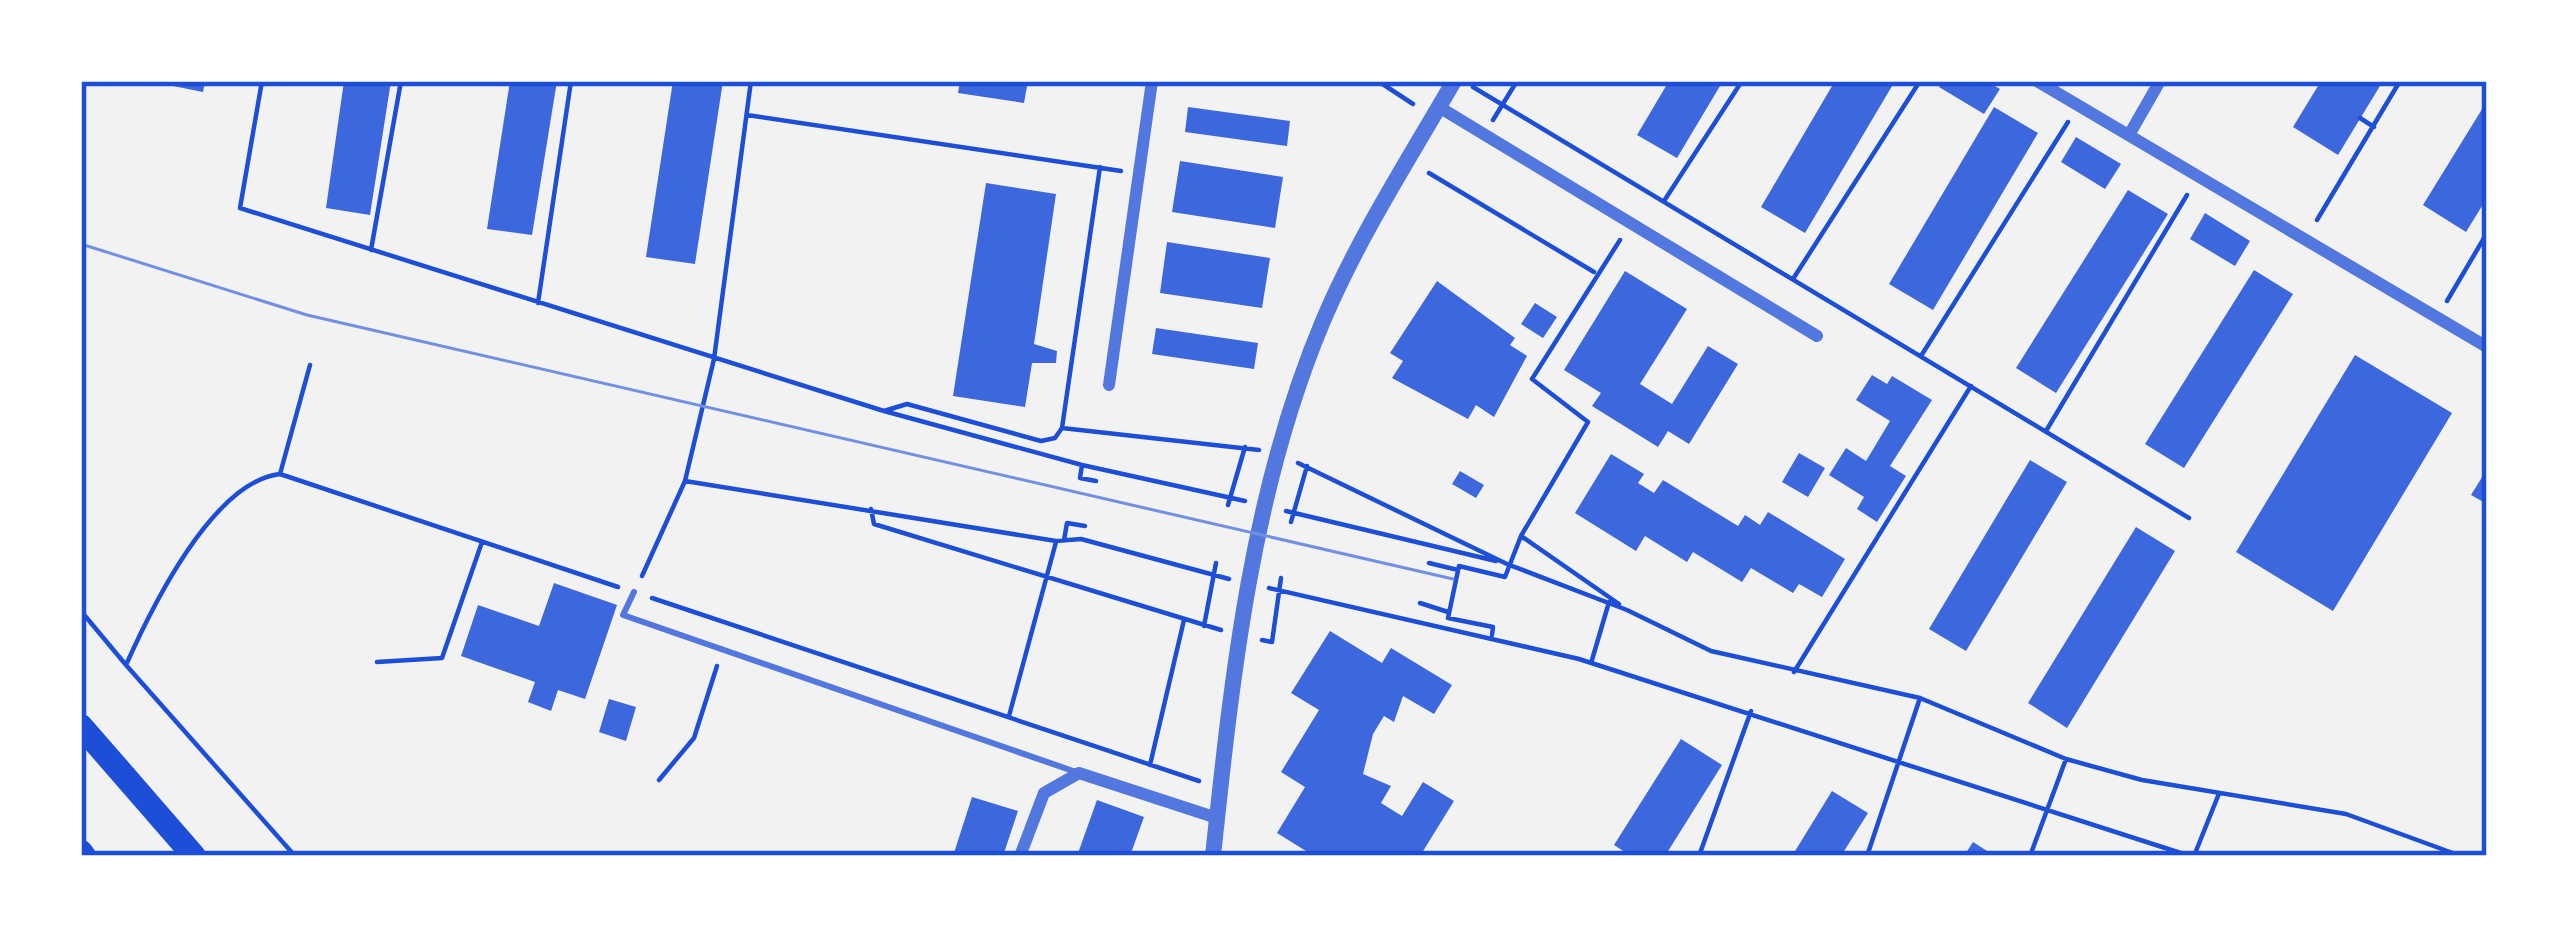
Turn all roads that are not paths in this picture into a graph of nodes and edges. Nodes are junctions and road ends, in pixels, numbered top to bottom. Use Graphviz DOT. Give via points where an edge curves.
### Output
graph roads {
  1 [pos="1152,81"];
  2 [pos="1459,81"];
  3 [pos="2037,81"];
  4 [pos="2160,81"];
  5 [pos="1437,112"];
  6 [pos="2129,135"];
  7 [pos="1817,337"];
  8 [pos="2487,346"];
  9 [pos="1108,385"];
  10 [pos="634,592"];
  11 [pos="81,726"];
  12 [pos="1079,773"];
  13 [pos="1217,818"];
  14 [pos="194,856"];
  15 [pos="1020,856"];
  16 [pos="1214,856"];
  1 -- 9 [label="street"];
  2 -- 5 [label="street"];
  3 -- 6 [label="street"];
  4 -- 6 [label="street"];
  5 -- 7 [label="street"];
  5 -- 13 [label="street" via="1324,318 1276,454"];
  6 -- 8 [label="street"];
  10 -- 12 [label="lane" via="623,614"];
  11 -- 14 [label="highway"];
  12 -- 13 [label="street"];
  12 -- 15 [label="street" via="1045,793"];
  13 -- 16 [label="street"];
}
